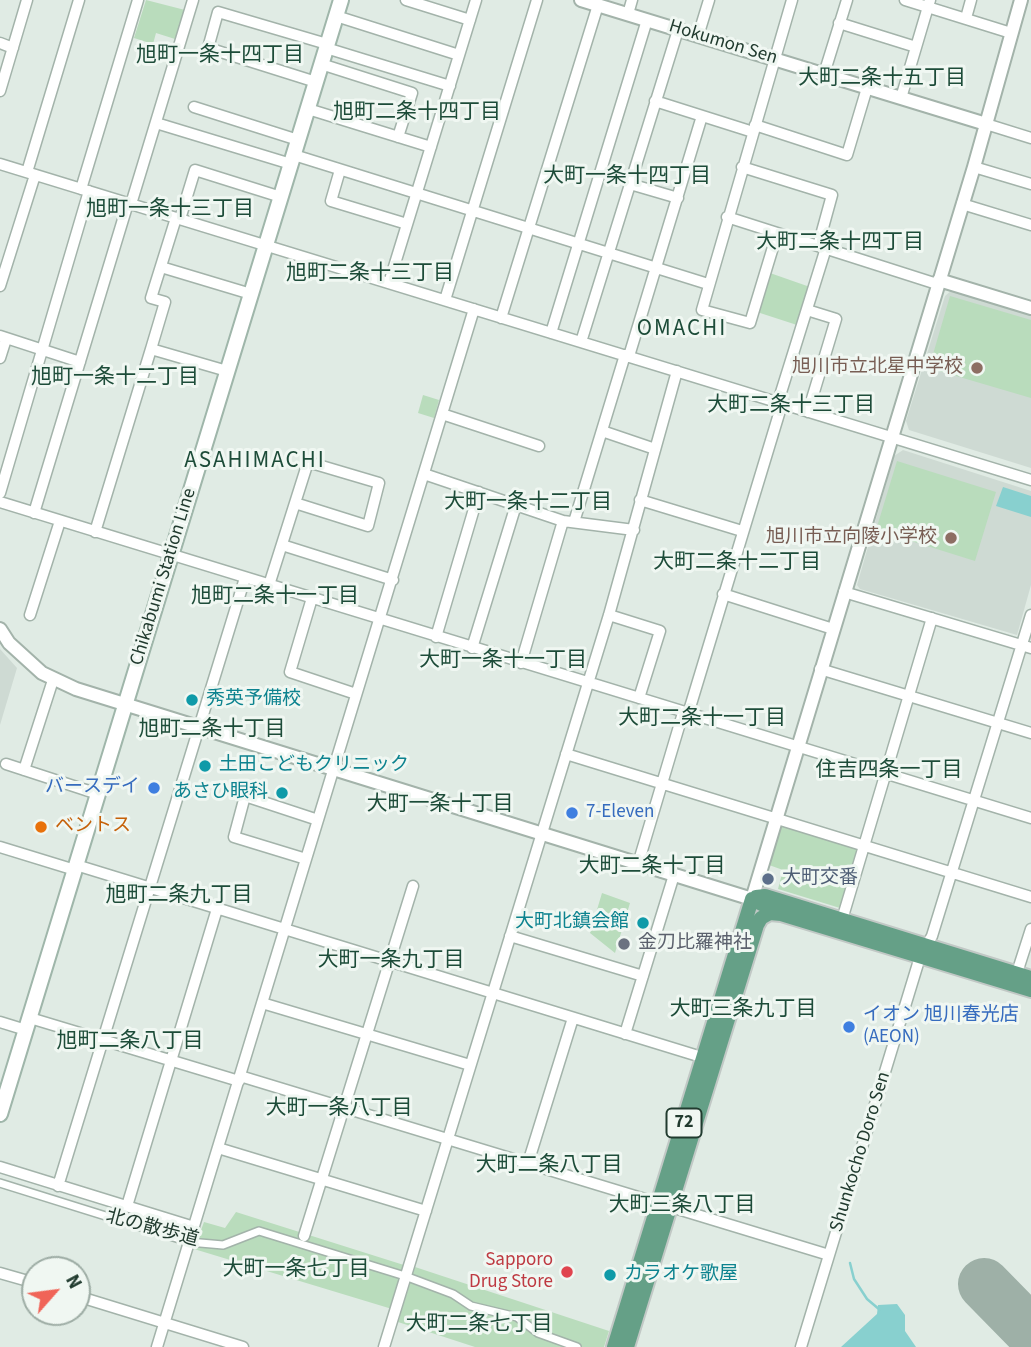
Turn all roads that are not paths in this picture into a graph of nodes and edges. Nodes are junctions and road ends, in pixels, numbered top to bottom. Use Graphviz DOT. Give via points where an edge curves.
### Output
graph roads {
  1 [pos="79,0"];
  2 [pos="138,0"];
  3 [pos="193,0"];
  4 [pos="341,0"];
  5 [pos="406,0"];
  6 [pos="476,0"];
  7 [pos="537,0"];
  8 [pos="581,0"];
  9 [pos="632,0"];
  10 [pos="709,0"];
  11 [pos="792,0"];
  12 [pos="847,0"];
  13 [pos="905,0"];
  14 [pos="971,0"];
  15 [pos="1021,0"];
  16 [pos="25,1"];
  17 [pos="929,4"];
  18 [pos="598,5"];
  19 [pos="628,14"];
  20 [pos="336,16"];
  21 [pos="966,19"];
  22 [pos="470,20"];
  23 [pos="647,20"];
  24 [pos="839,23"];
  25 [pos="678,30"];
  26 [pos="1012,33"];
  27 [pos="698,36"];
  28 [pos="0,43"];
  29 [pos="327,46"];
  30 [pos="916,47"];
  31 [pos="13,48"];
  32 [pos="459,55"];
  33 [pos="774,59"];
  34 [pos="321,64"];
  35 [pos="824,74"];
  36 [pos="316,82"];
  37 [pos="450,86"];
  38 [pos="867,88"];
  39 [pos="0,91"];
  40 [pos="901,98"];
  41 [pos="655,101"];
  42 [pos="194,107"];
  43 [pos="308,109"];
  44 [pos="702,116"];
  45 [pos="156,122"];
  46 [pos="986,124"];
  47 [pos="754,128"];
  48 [pos="398,137"];
  49 [pos="1031,138"];
  50 [pos="298,140"];
  51 [pos="431,147"];
  52 [pos="292,160"];
  53 [pos="0,164"];
  54 [pos="743,167"];
  55 [pos="974,167"];
  56 [pos="341,170"];
  57 [pos="31,173"];
  58 [pos="630,184"];
  59 [pos="1031,184"];
  60 [pos="85,190"];
  61 [pos="417,193"];
  62 [pos="281,197"];
  63 [pos="678,198"];
  64 [pos="130,204"];
  65 [pos="962,204"];
  66 [pos="473,210"];
  67 [pos="178,218"];
  68 [pos="727,218"];
  69 [pos="407,224"];
  70 [pos="1031,225"];
  71 [pos="528,228"];
  72 [pos="777,234"];
  73 [pos="579,244"];
  74 [pos="266,246"];
  75 [pos="822,247"];
  76 [pos="608,253"];
  77 [pos="160,267"];
  78 [pos="656,268"];
  79 [pos="938,282"];
  80 [pos="389,283"];
  81 [pos="708,284"];
  82 [pos="0,286"];
  83 [pos="251,294"];
  84 [pos="445,300"];
  85 [pos="1031,308"];
  86 [pos="474,309"];
  87 [pos="807,310"];
  88 [pos="501,317"];
  89 [pos="551,333"];
  90 [pos="3,337"];
  91 [pos="581,342"];
  92 [pos="151,349"];
  93 [pos="43,350"];
  94 [pos="627,356"];
  95 [pos="0,358"];
  96 [pos="80,362"];
  97 [pos="677,371"];
  98 [pos="228,372"];
  99 [pos="780,403"];
  100 [pos="808,412"];
  101 [pos="442,414"];
  102 [pos="602,431"];
  103 [pos="891,437"];
  104 [pos="539,446"];
  105 [pos="655,449"];
  106 [pos="424,474"];
  107 [pos="1031,480"];
  108 [pos="479,492"];
  109 [pos="0,493"];
  110 [pos="640,500"];
  111 [pos="0,502"];
  112 [pos="295,503"];
  113 [pos="516,505"];
  114 [pos="34,513"];
  115 [pos="61,521"];
  116 [pos="568,521"];
  117 [pos="634,530"];
  118 [pos="742,531"];
  119 [pos="95,532"];
  120 [pos="282,545"];
  121 [pos="171,555"];
  122 [pos="245,578"];
  123 [pos="393,580"];
  124 [pos="269,585"];
  125 [pos="844,592"];
  126 [pos="723,594"];
  127 [pos="312,598"];
  128 [pos="30,615"];
  129 [pos="608,615"];
  130 [pos="1031,615"];
  131 [pos="932,618"];
  132 [pos="381,619"];
  133 [pos="833,628"];
  134 [pos="0,629"];
  135 [pos="436,637"];
  136 [pos="1026,647"];
  137 [pos="472,648"];
  138 [pos="521,663"];
  139 [pos="820,669"];
  140 [pos="53,680"];
  141 [pos="587,684"];
  142 [pos="356,694"];
  143 [pos="910,696"];
  144 [pos="639,698"];
  145 [pos="125,704"];
  146 [pos="686,714"];
  147 [pos="998,723"];
  148 [pos="201,727"];
  149 [pos="1031,733"];
  150 [pos="797,746"];
  151 [pos="566,754"];
  152 [pos="6,764"];
  153 [pos="334,769"];
  154 [pos="24,771"];
  155 [pos="885,773"];
  156 [pos="662,783"];
  157 [pos="98,794"];
  158 [pos="974,800"];
  159 [pos="775,818"];
  160 [pos="1031,818"];
  161 [pos="318,820"];
  162 [pos="540,834"];
  163 [pos="862,846"];
  164 [pos="0,847"];
  165 [pos="306,859"];
  166 [pos="638,864"];
  167 [pos="75,868"];
  168 [pos="951,873"];
  169 [pos="674,875"];
  170 [pos="413,886"];
  171 [pos="151,889"];
  172 [pos="1031,897"];
  173 [pos="752,899"];
  174 [pos="218,909"];
  175 [pos="781,914"];
  176 [pos="757,925"];
  177 [pos="840,926"];
  178 [pos="1031,929"];
  179 [pos="285,930"];
  180 [pos="510,936"];
  181 [pos="924,951"];
  182 [pos="388,962"];
  183 [pos="643,976"];
  184 [pos="1020,979"];
  185 [pos="1031,990"];
  186 [pos="492,993"];
  187 [pos="262,1003"];
  188 [pos="573,1018"];
  189 [pos="0,1022"];
  190 [pos="28,1024"];
  191 [pos="365,1034"];
  192 [pos="625,1034"];
  193 [pos="103,1040"];
  194 [pos="710,1059"];
  195 [pos="171,1061"];
  196 [pos="470,1065"];
  197 [pos="239,1078"];
  198 [pos="344,1107"];
  199 [pos="0,1114"];
  200 [pos="447,1138"];
  201 [pos="218,1148"];
  202 [pos="527,1163"];
  203 [pos="0,1167"];
  204 [pos="322,1180"];
  205 [pos="0,1183"];
  206 [pos="58,1186"];
  207 [pos="663,1205"];
  208 [pos="127,1206"];
  209 [pos="426,1211"];
  210 [pos="194,1227"];
  211 [pos="304,1236"];
  212 [pos="189,1242"];
  213 [pos="829,1255"];
  214 [pos="0,1273"];
  215 [pos="405,1276"];
  216 [pos="21,1279"];
  217 [pos="91,1300"];
  218 [pos="164,1322"];
  219 [pos="157,1347"];
  220 [pos="243,1347"];
  221 [pos="384,1347"];
  222 [pos="577,1347"];
  223 [pos="614,1347"];
  224 [pos="627,1347"];
  225 [pos="801,1347"];
  1 -- 57 [label="street"];
  2 -- 60 [label="street"];
  3 -- 45 [label="street"];
  4 -- 20 [label="main road, Chikabumi Station Line"];
  5 -- 22 [label="street"];
  6 -- 22 [label="street"];
  7 -- 66 [label="street"];
  8 -- 18 [label="street, Hokumon Sen"];
  9 -- 19 [label="street"];
  10 -- 27 [label="street"];
  11 -- 33 [label="street"];
  12 -- 24 [label="street"];
  13 -- 17 [label="street"];
  14 -- 21 [label="street"];
  15 -- 26 [label="street"];
  16 -- 31 [label="street"];
  17 -- 21 [label="street"];
  17 -- 30 [label="street"];
  18 -- 19 [label="street, Hokumon Sen"];
  18 -- 71 [label="street"];
  19 -- 23 [label="street, Hokumon Sen"];
  20 -- 29 [label="main road, Chikabumi Station Line"];
  20 -- 32 [label="street"];
  21 -- 26 [label="street"];
  22 -- 32 [label="street"];
  23 -- 25 [label="street, Hokumon Sen"];
  23 -- 73 [label="street"];
  24 -- 30 [label="street"];
  24 -- 35 [label="street"];
  25 -- 27 [label="street, Hokumon Sen"];
  25 -- 41 [label="street"];
  26 -- 46 [label="street"];
  27 -- 33 [label="street, Hokumon Sen"];
  28 -- 31 [label="street"];
  29 -- 34 [label="main road, Chikabumi Station Line"];
  29 -- 36 [label="street" via="218,12 208,48"];
  29 -- 37 [label="street"];
  30 -- 40 [label="street"];
  31 -- 39 [label="street"];
  32 -- 37 [label="street"];
  33 -- 35 [label="street, Hokumon Sen"];
  33 -- 47 [label="street"];
  34 -- 36 [label="main road, Chikabumi Station Line"];
  34 -- 48 [label="street" via="412,93"];
  35 -- 38 [label="street, Hokumon Sen"];
  36 -- 43 [label="main road, Chikabumi Station Line"];
  37 -- 51 [label="street"];
  38 -- 40 [label="street, Hokumon Sen"];
  38 -- 47 [label="street" via="847,155"];
  40 -- 46 [label="street, Hokumon Sen"];
  41 -- 44 [label="street"];
  41 -- 58 [label="street"];
  42 -- 50 [label="street"];
  43 -- 48 [label="street"];
  43 -- 50 [label="main road, Chikabumi Station Line"];
  44 -- 47 [label="street"];
  44 -- 63 [label="street"];
  45 -- 52 [label="street"];
  45 -- 64 [label="street"];
  46 -- 49 [label="street"];
  46 -- 55 [label="street"];
  47 -- 54 [label="street"];
  48 -- 51 [label="street"];
  50 -- 52 [label="main road, Chikabumi Station Line"];
  51 -- 61 [label="street"];
  52 -- 56 [label="street"];
  52 -- 62 [label="main road, Chikabumi Station Line"];
  53 -- 57 [label="street"];
  54 -- 68 [label="street"];
  54 -- 75 [label="street" via="832,195"];
  55 -- 59 [label="street"];
  55 -- 65 [label="street"];
  56 -- 61 [label="street"];
  56 -- 69 [label="street" via="331,201"];
  57 -- 60 [label="street"];
  57 -- 82 [label="street"];
  58 -- 63 [label="street"];
  58 -- 76 [label="street"];
  60 -- 64 [label="street"];
  60 -- 93 [label="street"];
  61 -- 66 [label="street"];
  61 -- 69 [label="street"];
  62 -- 67 [label="street" via="195,170"];
  62 -- 74 [label="main road, Chikabumi Station Line"];
  63 -- 78 [label="street"];
  64 -- 67 [label="street"];
  64 -- 96 [label="street"];
  65 -- 70 [label="street"];
  65 -- 79 [label="street"];
  66 -- 71 [label="street"];
  66 -- 84 [label="street"];
  67 -- 74 [label="street"];
  67 -- 77 [label="street"];
  68 -- 72 [label="street"];
  68 -- 81 [label="street"];
  69 -- 80 [label="street"];
  71 -- 73 [label="street"];
  71 -- 88 [label="street"];
  72 -- 75 [label="street"];
  72 -- 81 [label="street" via="750,323 702,310"];
  73 -- 76 [label="street"];
  73 -- 89 [label="street"];
  74 -- 80 [label="street"];
  74 -- 83 [label="main road, Chikabumi Station Line"];
  75 -- 79 [label="street"];
  75 -- 87 [label="street"];
  76 -- 78 [label="street"];
  76 -- 91 [label="street"];
  77 -- 83 [label="street"];
  77 -- 92 [label="street" via="151,298 165,302"];
  78 -- 81 [label="street"];
  78 -- 94 [label="street"];
  79 -- 85 [label="street"];
  79 -- 103 [label="street"];
  80 -- 84 [label="street"];
  83 -- 98 [label="main road, Chikabumi Station Line"];
  84 -- 86 [label="street"];
  86 -- 88 [label="street"];
  86 -- 101 [label="street"];
  87 -- 99 [label="street"];
  87 -- 100 [label="street" via="836,319"];
  88 -- 89 [label="street"];
  89 -- 91 [label="street"];
  90 -- 93 [label="street"];
  90 -- 95 [label="street"];
  91 -- 94 [label="street"];
  92 -- 98 [label="street"];
  92 -- 119 [label="street"];
  93 -- 96 [label="street"];
  93 -- 109 [label="street"];
  94 -- 97 [label="street"];
  94 -- 102 [label="street"];
  96 -- 114 [label="street"];
  97 -- 99 [label="street"];
  97 -- 105 [label="street"];
  98 -- 121 [label="main road, Chikabumi Station Line"];
  99 -- 100 [label="street"];
  99 -- 118 [label="street"];
  100 -- 103 [label="street"];
  101 -- 104 [label="street"];
  101 -- 106 [label="street"];
  102 -- 105 [label="street"];
  102 -- 116 [label="street"];
  103 -- 107 [label="street"];
  103 -- 125 [label="street"];
  105 -- 110 [label="street"];
  106 -- 108 [label="street"];
  106 -- 123 [label="street"];
  108 -- 113 [label="street"];
  108 -- 135 [label="street"];
  110 -- 117 [label="street"];
  110 -- 118 [label="street"];
  111 -- 114 [label="street"];
  112 -- 112 [label="street" via="368,526 379,483 308,461"];
  112 -- 120 [label="street"];
  113 -- 116 [label="street"];
  113 -- 137 [label="street"];
  114 -- 115 [label="street"];
  115 -- 119 [label="street"];
  115 -- 128 [label="street"];
  116 -- 117 [label="street"];
  116 -- 138 [label="street"];
  117 -- 129 [label="street"];
  118 -- 126 [label="street"];
  119 -- 121 [label="street"];
  120 -- 123 [label="street"];
  120 -- 124 [label="street"];
  121 -- 122 [label="street"];
  121 -- 145 [label="main road, Chikabumi Station Line"];
  122 -- 124 [label="street"];
  122 -- 148 [label="street"];
  123 -- 132 [label="street"];
  124 -- 127 [label="street"];
  125 -- 131 [label="street"];
  125 -- 133 [label="street"];
  126 -- 133 [label="street"];
  126 -- 146 [label="street"];
  127 -- 132 [label="street"];
  127 -- 142 [label="street" via="290,672"];
  129 -- 141 [label="street"];
  129 -- 144 [label="street" via="660,631"];
  130 -- 136 [label="street, Shunkocho Doro Sen"];
  131 -- 136 [label="street"];
  131 -- 143 [label="street"];
  132 -- 135 [label="street"];
  132 -- 142 [label="street"];
  133 -- 139 [label="street"];
  134 -- 140 [label="street" via="23,657"];
  135 -- 137 [label="street"];
  136 -- 147 [label="street, Shunkocho Doro Sen"];
  137 -- 138 [label="street"];
  138 -- 141 [label="street"];
  139 -- 143 [label="street"];
  139 -- 150 [label="street"];
  140 -- 145 [label="street"];
  140 -- 154 [label="street"];
  141 -- 144 [label="street"];
  141 -- 151 [label="street"];
  142 -- 153 [label="street"];
  143 -- 147 [label="street"];
  143 -- 155 [label="street"];
  144 -- 146 [label="street"];
  145 -- 148 [label="street"];
  145 -- 157 [label="main road, Chikabumi Station Line"];
  146 -- 150 [label="street"];
  146 -- 156 [label="street"];
  147 -- 149 [label="street"];
  147 -- 158 [label="street, Shunkocho Doro Sen"];
  148 -- 153 [label="street"];
  148 -- 171 [label="street"];
  150 -- 155 [label="street"];
  150 -- 159 [label="street"];
  151 -- 156 [label="street"];
  151 -- 162 [label="street"];
  152 -- 154 [label="street"];
  153 -- 161 [label="street"];
  153 -- 162 [label="street"];
  154 -- 157 [label="street"];
  155 -- 158 [label="street"];
  155 -- 163 [label="street"];
  156 -- 159 [label="street"];
  156 -- 166 [label="street"];
  157 -- 167 [label="main road, Chikabumi Station Line"];
  158 -- 160 [label="street"];
  158 -- 168 [label="street, Shunkocho Doro Sen"];
  159 -- 163 [label="street"];
  159 -- 173 [label="street"];
  161 -- 165 [label="street"];
  161 -- 165 [label="street" via="245,796 234,837"];
  162 -- 166 [label="street"];
  162 -- 180 [label="street"];
  163 -- 168 [label="street"];
  163 -- 177 [label="street"];
  164 -- 167 [label="street"];
  165 -- 179 [label="street"];
  166 -- 169 [label="street"];
  167 -- 171 [label="street"];
  167 -- 190 [label="main road, Chikabumi Station Line"];
  168 -- 172 [label="street"];
  168 -- 181 [label="street, Shunkocho Doro Sen"];
  169 -- 173 [label="street"];
  169 -- 183 [label="street"];
  170 -- 182 [label="street"];
  171 -- 174 [label="street"];
  171 -- 193 [label="street"];
  173 -- 175 [label="main road"];
  173 -- 176 [label="main road, 72"];
  173 -- 177 [label="main road" via="765,896"];
  173 -- 194 [label="main road, 72"];
  174 -- 179 [label="street"];
  174 -- 195 [label="street"];
  175 -- 176 [label="main road" via="770,913"];
  175 -- 177 [label="main road"];
  176 -- 194 [label="main road, 72"];
  177 -- 181 [label="main road"];
  178 -- 184 [label="street"];
  179 -- 182 [label="street"];
  179 -- 187 [label="street"];
  180 -- 183 [label="street"];
  180 -- 186 [label="street"];
  181 -- 184 [label="main road"];
  181 -- 213 [label="street, Shunkocho Doro Sen"];
  182 -- 186 [label="street"];
  182 -- 191 [label="street"];
  183 -- 192 [label="street"];
  184 -- 185 [label="main road"];
  186 -- 188 [label="street"];
  186 -- 196 [label="street"];
  187 -- 191 [label="street"];
  187 -- 197 [label="street"];
  188 -- 192 [label="street"];
  188 -- 202 [label="street"];
  189 -- 190 [label="street"];
  190 -- 193 [label="street"];
  190 -- 199 [label="main road, Chikabumi Station Line"];
  191 -- 196 [label="street"];
  191 -- 198 [label="street"];
  192 -- 194 [label="street"];
  193 -- 195 [label="street"];
  193 -- 206 [label="street"];
  194 -- 207 [label="main road, 72"];
  195 -- 197 [label="street"];
  195 -- 208 [label="street"];
  196 -- 200 [label="street"];
  197 -- 198 [label="street"];
  197 -- 201 [label="street"];
  198 -- 200 [label="street"];
  198 -- 204 [label="street"];
  200 -- 202 [label="street"];
  200 -- 209 [label="street"];
  201 -- 204 [label="street"];
  201 -- 210 [label="street"];
  202 -- 207 [label="street"];
  203 -- 206 [label="street"];
  204 -- 209 [label="street"];
  204 -- 211 [label="street"];
  205 -- 212 [label="street, 北の散歩道"];
  206 -- 208 [label="street"];
  207 -- 213 [label="street"];
  207 -- 223 [label="main road, 72"];
  207 -- 224 [label="main road, 72"];
  208 -- 210 [label="street"];
  209 -- 215 [label="street"];
  210 -- 212 [label="street"];
  212 -- 215 [label="street, 北の散歩道" via="223,1245 259,1231"];
  212 -- 218 [label="street"];
  213 -- 225 [label="street, Shunkocho Doro Sen"];
  214 -- 216 [label="street"];
  215 -- 221 [label="street"];
  215 -- 222 [label="street, 北の散歩道" via="471,1306 517,1317 538,1333"];
  217 -- 218 [label="street"];
  218 -- 219 [label="street"];
  218 -- 220 [label="street"];
}
